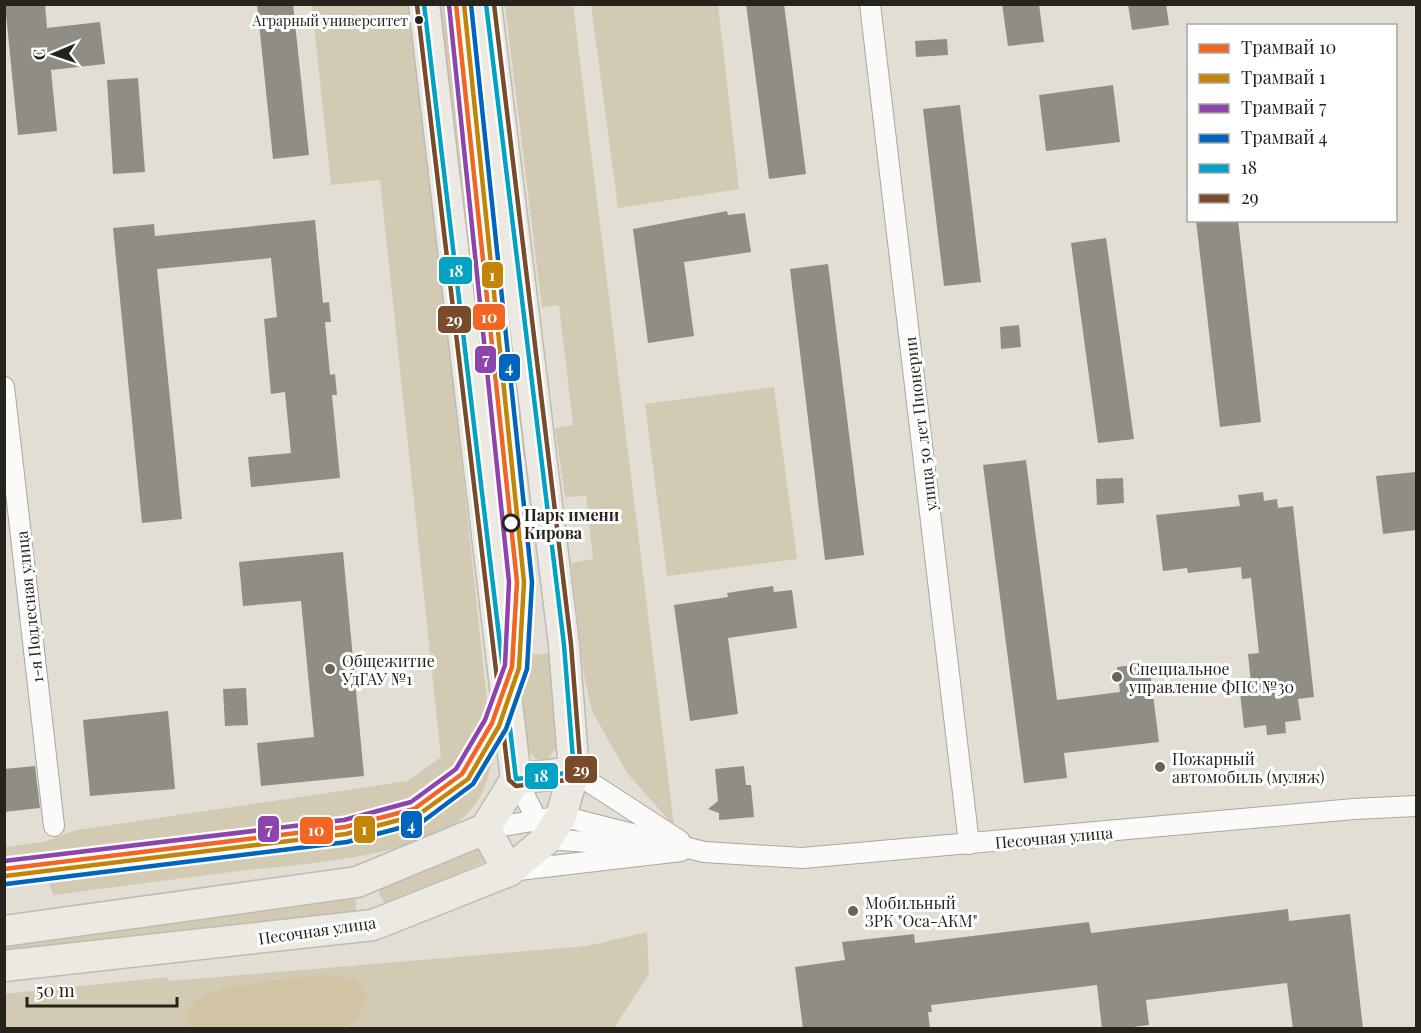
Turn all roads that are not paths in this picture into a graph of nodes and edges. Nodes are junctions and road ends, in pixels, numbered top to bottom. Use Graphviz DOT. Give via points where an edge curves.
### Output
graph roads {
  1 [pos="424,4"];
  2 [pos="486,4"];
  3 [pos="870,4"];
  4 [pos="4,387"];
  5 [pos="574,772"];
  6 [pos="516,779"];
  7 [pos="1416,806"];
  8 [pos="548,825"];
  9 [pos="54,826"];
  10 [pos="484,829"];
  11 [pos="969,844"];
  12 [pos="693,849"];
  13 [pos="509,871"];
  14 [pos="357,882"];
  15 [pos="373,925"];
  16 [pos="4,931"];
  17 [pos="4,966"];
  1 -- 6 [label="main road"];
  2 -- 5 [label="main road" via="564,645"];
  3 -- 11 [label="street, улица 50 лет Пионерии"];
  4 -- 9 [label="street, 1-я Подлесная улица"];
  5 -- 6 [label="main road"];
  5 -- 8 [label="main road"];
  5 -- 12 [label="street, Песочная улица"];
  6 -- 8 [label="street"];
  6 -- 10 [label="main road"];
  7 -- 11 [label="street, Песочная улица"];
  8 -- 10 [label="street, Песочная улица"];
  8 -- 12 [label="street, Песочная улица"];
  8 -- 12 [label="street, Песочная улица"];
  8 -- 13 [label="main road"];
  10 -- 13 [label="main road"];
  10 -- 14 [label="main road, Песочная улица"];
  11 -- 12 [label="street, Песочная улица" via="802,858"];
  12 -- 13 [label="street, Песочная улица"];
  13 -- 15 [label="main road, Песочная улица"];
  14 -- 15 [label="main road"];
  14 -- 16 [label="main road, Песочная улица"];
  15 -- 17 [label="main road, Песочная улица"];
}
